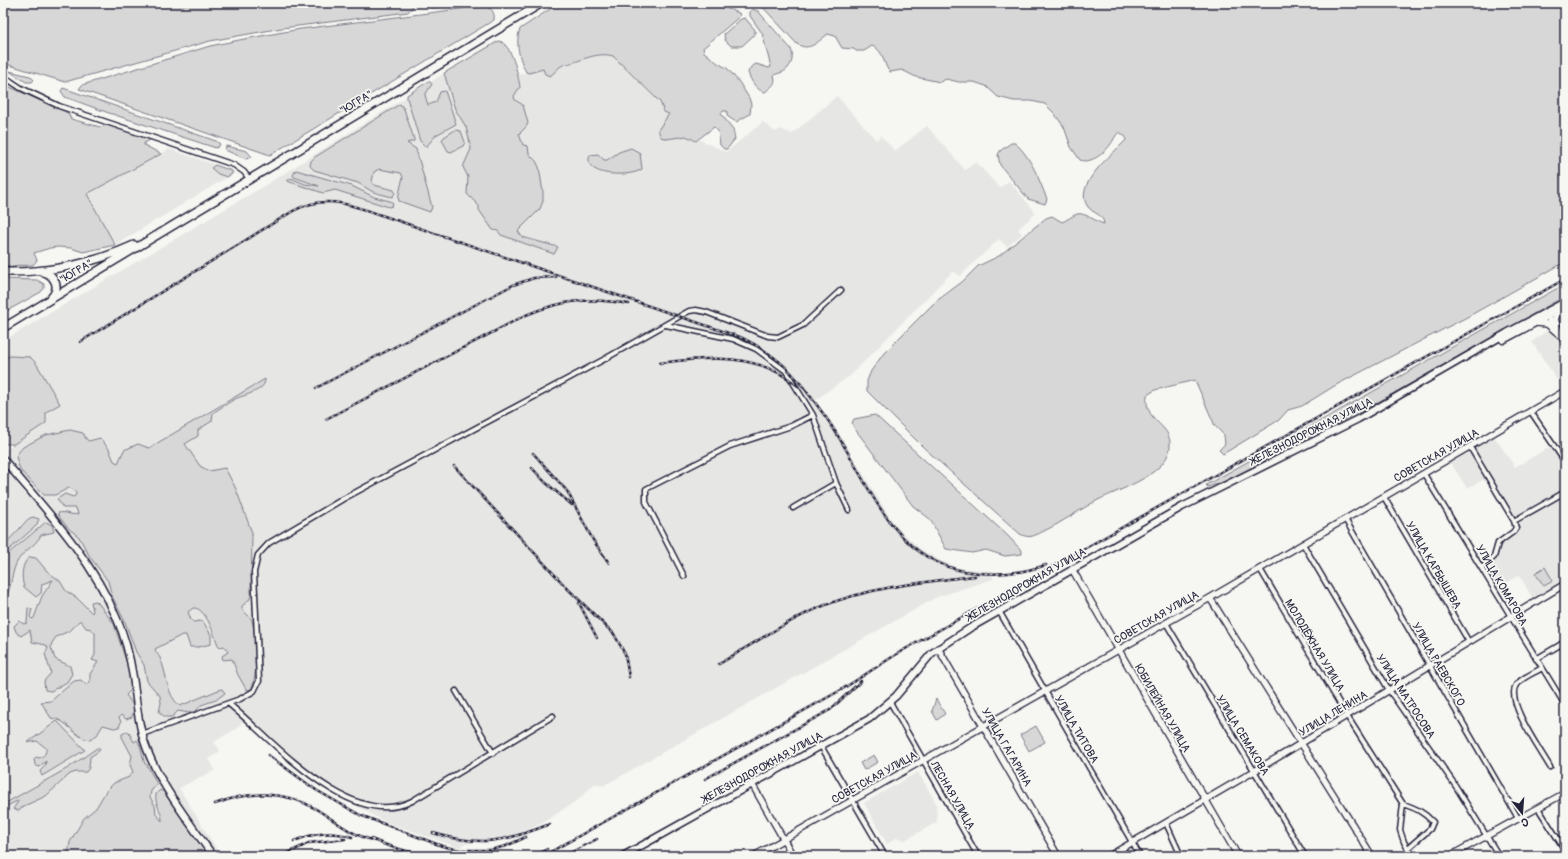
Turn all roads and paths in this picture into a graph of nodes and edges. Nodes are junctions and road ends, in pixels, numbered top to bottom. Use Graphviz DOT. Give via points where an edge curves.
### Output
graph roads {
  1 [pos="542,3"];
  2 [pos="3,76"];
  3 [pos="250,180"];
  4 [pos="182,220"];
  5 [pos="37,271"];
  6 [pos="3,272"];
  7 [pos="841,290"];
  8 [pos="48,301"];
  9 [pos="1565,302"];
  10 [pos="1564,308"];
  11 [pos="1546,314"];
  12 [pos="666,325"];
  13 [pos="1531,325"];
  14 [pos="3,328"];
  15 [pos="1561,336"];
  16 [pos="1565,342"];
  17 [pos="1460,361"];
  18 [pos="1565,391"];
  19 [pos="1531,412"];
  20 [pos="812,415"];
  21 [pos="1470,447"];
  22 [pos="3,459"];
  23 [pos="1565,462"];
  24 [pos="1424,474"];
  25 [pos="836,483"];
  26 [pos="1565,492"];
  27 [pos="1384,497"];
  28 [pos="793,508"];
  29 [pos="849,510"];
  30 [pos="1345,519"];
  31 [pos="1514,521"];
  32 [pos="1303,544"];
  33 [pos="1482,568"];
  34 [pos="1072,569"];
  35 [pos="1260,569"];
  36 [pos="684,576"];
  37 [pos="1565,584"];
  38 [pos="1210,598"];
  39 [pos="999,611"];
  40 [pos="1510,616"];
  41 [pos="1166,623"];
  42 [pos="1469,642"];
  43 [pos="1563,643"];
  44 [pos="938,648"];
  45 [pos="1118,650"];
  46 [pos="1565,650"];
  47 [pos="1536,659"];
  48 [pos="1429,666"];
  49 [pos="1542,668"];
  50 [pos="1390,690"];
  51 [pos="456,691"];
  52 [pos="1046,692"];
  53 [pos="890,702"];
  54 [pos="229,704"];
  55 [pos="1565,706"];
  56 [pos="553,716"];
  57 [pos="1347,716"];
  58 [pos="984,727"];
  59 [pos="142,734"];
  60 [pos="1300,744"];
  61 [pos="821,746"];
  62 [pos="493,754"];
  63 [pos="924,762"];
  64 [pos="1550,767"];
  65 [pos="1254,771"];
  66 [pos="752,784"];
  67 [pos="1565,793"];
  68 [pos="853,800"];
  69 [pos="1205,800"];
  70 [pos="1403,804"];
  71 [pos="1538,808"];
  72 [pos="1518,818"];
  73 [pos="1166,823"];
  74 [pos="1487,835"];
  75 [pos="784,840"];
  76 [pos="1132,842"];
  77 [pos="1408,848"];
  78 [pos="1565,850"];
  79 [pos="213,856"];
  80 [pos="623,856"];
  81 [pos="754,856"];
  82 [pos="793,856"];
  83 [pos="885,856"];
  84 [pos="978,856"];
  85 [pos="1058,856"];
  86 [pos="1109,856"];
  87 [pos="1140,856"];
  88 [pos="1181,856"];
  89 [pos="1238,856"];
  90 [pos="1305,856"];
  91 [pos="1372,856"];
  92 [pos="1412,856"];
  93 [pos="1450,856"];
  94 [pos="1499,856"];
  1 -- 3 [label="highway, \"ЮГРА\""];
  2 -- 3 [label="street" via="21,88 59,106 234,165"];
  3 -- 4 [label="highway, \"ЮГРА\""];
  4 -- 5 [label="highway, \"ЮГРА\"" via="132,246 102,258"];
  4 -- 8 [label="highway, \"ЮГРА\""];
  5 -- 6 [label="highway, \"ЮГРА\""];
  5 -- 8 [label="highway" via="49,274 56,283 55,293"];
  7 -- 12 [label="street" via="803,325 778,337 768,336 696,310 689,311"];
  8 -- 14 [label="highway, \"ЮГРА\""];
  9 -- 11 [label="main road"];
  10 -- 11 [label="main road"];
  10 -- 15 [label="street" via="1556,314 1555,319"];
  11 -- 13 [label="main road, ЖЕЛЕЗНОДОРОЖНАЯ УЛИЦА"];
  11 -- 15 [label="street"];
  11 -- 17 [label="main road, ЖЕЛЕЗНОДОРОЖНАЯ УЛИЦА"];
  12 -- 20 [label="street" via="721,336 756,349 786,371"];
  12 -- 54 [label="street" via="343,499 269,543 258,555 254,572 260,681 251,693"];
  13 -- 15 [label="street" via="1545,322"];
  13 -- 17 [label="main road, ЖЕЛЕЗНОДОРОЖНАЯ УЛИЦА"];
  15 -- 16 [label="street"];
  17 -- 34 [label="main road, ЖЕЛЕЗНОДОРОЖНАЯ УЛИЦА" via="1343,428 1182,507"];
  18 -- 19 [label="street, СОВЕТСКАЯ УЛИЦА"];
  19 -- 21 [label="street, СОВЕТСКАЯ УЛИЦА"];
  19 -- 23 [label="street"];
  20 -- 25 [label="street"];
  20 -- 36 [label="street" via="792,426 730,446 646,489 646,502"];
  21 -- 24 [label="street, СОВЕТСКАЯ УЛИЦА"];
  21 -- 31 [label="street"];
  22 -- 59 [label="main road" via="75,545 101,585 127,647"];
  24 -- 27 [label="street, СОВЕТСКАЯ УЛИЦА"];
  24 -- 33 [label="street, УЛИЦА КОМАРОВА"];
  25 -- 28 [label="street"];
  25 -- 29 [label="street"];
  26 -- 31 [label="street"];
  27 -- 30 [label="street, СОВЕТСКАЯ УЛИЦА"];
  27 -- 42 [label="street, УЛИЦА КАРБЫШЕВА"];
  30 -- 32 [label="street, СОВЕТСКАЯ УЛИЦА"];
  30 -- 48 [label="street, УЛИЦА РАЕВСКОГО"];
  31 -- 33 [label="street" via="1516,530 1498,543 1494,557"];
  32 -- 35 [label="street, СОВЕТСКАЯ УЛИЦА"];
  32 -- 50 [label="street, УЛИЦА МАТРОСОВА"];
  33 -- 40 [label="street, УЛИЦА КОМАРОВА"];
  34 -- 39 [label="main road, ЖЕЛЕЗНОДОРОЖНАЯ УЛИЦА"];
  34 -- 45 [label="street, ЮБИЛЕЙНАЯ УЛИЦА"];
  35 -- 38 [label="street, СОВЕТСКАЯ УЛИЦА"];
  35 -- 57 [label="street, МОЛОДЁЖНАЯ УЛИЦА"];
  37 -- 40 [label="street, УЛИЦА ЛЕНИНА"];
  38 -- 41 [label="street, СОВЕТСКАЯ УЛИЦА"];
  38 -- 60 [label="street"];
  39 -- 44 [label="main road, ЖЕЛЕЗНОДОРОЖНАЯ УЛИЦА"];
  39 -- 52 [label="street, УЛИЦА ТИТОВА"];
  40 -- 42 [label="street, УЛИЦА ЛЕНИНА"];
  40 -- 47 [label="street, УЛИЦА КОМАРОВА"];
  41 -- 45 [label="street, СОВЕТСКАЯ УЛИЦА"];
  41 -- 65 [label="street, УЛИЦА СЕМАКОВА"];
  42 -- 48 [label="street, УЛИЦА ЛЕНИНА"];
  43 -- 46 [label="street"];
  43 -- 47 [label="street"];
  44 -- 53 [label="main road, ЖЕЛЕЗНОДОРОЖНАЯ УЛИЦА"];
  44 -- 58 [label="street, УЛИЦА ГАГАРИНА"];
  45 -- 52 [label="street, СОВЕТСКАЯ УЛИЦА"];
  45 -- 69 [label="street, ЮБИЛЕЙНАЯ УЛИЦА"];
  47 -- 49 [label="street, УЛИЦА КОМАРОВА"];
  48 -- 50 [label="street, УЛИЦА ЛЕНИНА"];
  48 -- 72 [label="street, УЛИЦА РАЕВСКОГО"];
  49 -- 55 [label="street, УЛИЦА КОМАРОВА"];
  49 -- 64 [label="street" via="1518,682 1513,696 1520,716"];
  50 -- 57 [label="street, УЛИЦА ЛЕНИНА"];
  50 -- 74 [label="street, УЛИЦА МАТРОСОВА"];
  51 -- 62 [label="street"];
  52 -- 58 [label="street, СОВЕТСКАЯ УЛИЦА"];
  52 -- 76 [label="street, УЛИЦА ТИТОВА"];
  53 -- 61 [label="main road, ЖЕЛЕЗНОДОРОЖНАЯ УЛИЦА" via="864,722"];
  53 -- 63 [label="street, ЛЕСНАЯ УЛИЦА"];
  54 -- 59 [label="street"];
  54 -- 62 [label="street" via="321,782 350,798 377,807 393,808 407,804"];
  56 -- 62 [label="street"];
  57 -- 60 [label="street, УЛИЦА ЛЕНИНА"];
  57 -- 70 [label="street, МОЛОДЁЖНАЯ УЛИЦА"];
  58 -- 63 [label="street, СОВЕТСКАЯ УЛИЦА"];
  58 -- 85 [label="street, УЛИЦА ГАГАРИНА"];
  59 -- 79 [label="main road" via="160,778"];
  60 -- 65 [label="street, УЛИЦА ЛЕНИНА"];
  60 -- 91 [label="street"];
  61 -- 66 [label="main road, ЖЕЛЕЗНОДОРОЖНАЯ УЛИЦА"];
  61 -- 68 [label="street"];
  63 -- 68 [label="street, СОВЕТСКАЯ УЛИЦА"];
  63 -- 84 [label="street, ЛЕСНАЯ УЛИЦА"];
  65 -- 69 [label="street, УЛИЦА ЛЕНИНА"];
  65 -- 90 [label="street, УЛИЦА СЕМАКОВА"];
  66 -- 75 [label="street"];
  66 -- 80 [label="main road, ЖЕЛЕЗНОДОРОЖНАЯ УЛИЦА"];
  67 -- 71 [label="street"];
  68 -- 75 [label="street, СОВЕТСКАЯ УЛИЦА"];
  68 -- 83 [label="street"];
  69 -- 73 [label="street, УЛИЦА ЛЕНИНА"];
  69 -- 89 [label="street, ЮБИЛЕЙНАЯ УЛИЦА"];
  70 -- 77 [label="street" via="1400,830"];
  70 -- 77 [label="street" via="1416,808 1433,822 1430,829"];
  71 -- 72 [label="street"];
  71 -- 78 [label="street"];
  72 -- 74 [label="street"];
  73 -- 76 [label="street, УЛИЦА ЛЕНИНА"];
  73 -- 88 [label="street"];
  74 -- 93 [label="street"];
  74 -- 94 [label="street, УЛИЦА МАТРОСОВА"];
  75 -- 81 [label="street, СОВЕТСКАЯ УЛИЦА"];
  75 -- 82 [label="street"];
  76 -- 86 [label="street, УЛИЦА ЛЕНИНА"];
  76 -- 87 [label="street, УЛИЦА ТИТОВА"];
  77 -- 92 [label="street"];
}
